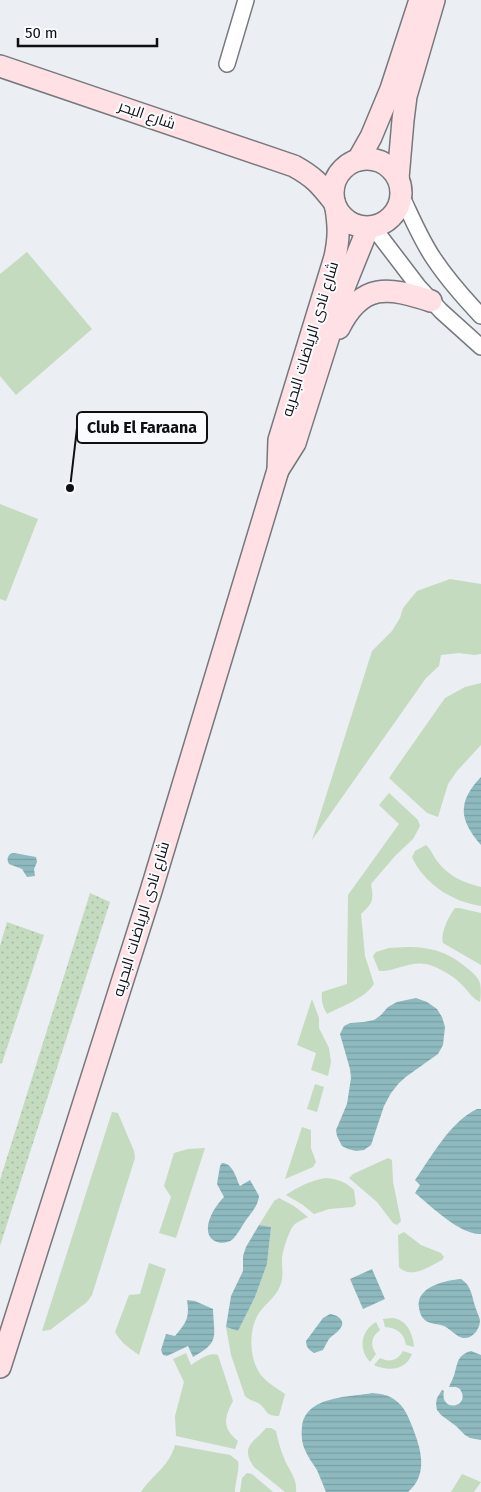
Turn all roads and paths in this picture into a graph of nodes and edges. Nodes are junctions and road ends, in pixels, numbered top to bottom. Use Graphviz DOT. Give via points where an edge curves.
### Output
graph roads {
  1 [pos="246,0"];
  2 [pos="420,0"];
  3 [pos="434,0"];
  4 [pos="227,64"];
  5 [pos="0,66"];
  6 [pos="354,162"];
  7 [pos="294,166"];
  8 [pos="400,188"];
  9 [pos="335,205"];
  10 [pos="370,228"];
  11 [pos="431,300"];
  12 [pos="481,316"];
  13 [pos="481,347"];
  14 [pos="320,366"];
  15 [pos="278,470"];
  16 [pos="0,1367"];
  1 -- 4 [label="street"];
  2 -- 6 [label="main road" via="391,89 371,137"];
  3 -- 8 [label="main road" via="406,96"];
  5 -- 7 [label="main road, شارع البحر"];
  6 -- 7 [label="main road, شارع البحر" via="334,168"];
  6 -- 8 [label="main road" via="368,159 386,164 393,170"];
  6 -- 9 [label="main road" via="337,177 333,194"];
  7 -- 9 [label="main road, شارع البحر" via="318,182"];
  8 -- 10 [label="main road" via="395,214 381,225"];
  8 -- 12 [label="street" via="433,258"];
  9 -- 10 [label="main road" via="349,223"];
  9 -- 15 [label="main road, شارع نادى الرياضات البحريه" via="339,226 335,257 280,440"];
  10 -- 11 [label="street"];
  10 -- 14 [label="main road, شارع نادى الرياضات البحريه" via="345,285"];
  11 -- 13 [label="street"];
  11 -- 14 [label="main road" via="392,291 377,291 364,296 342,321"];
  14 -- 15 [label="main road, شارع نادى الرياضات البحريه" via="295,443"];
  15 -- 16 [label="main road, شارع نادى الرياضات البحريه" via="151,891"];
}
